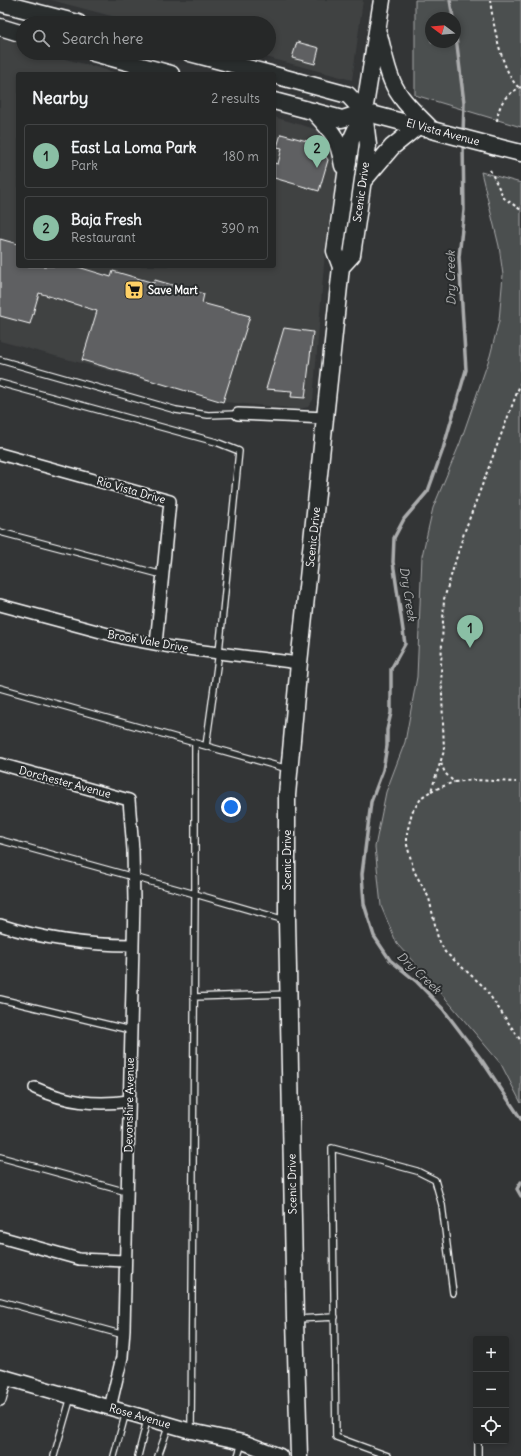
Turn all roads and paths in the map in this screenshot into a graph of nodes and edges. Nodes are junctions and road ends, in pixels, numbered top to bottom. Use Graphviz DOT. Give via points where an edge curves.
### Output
graph roads {
  1 [pos="382,0"];
  2 [pos="490,0"];
  3 [pos="0,3"];
  4 [pos="51,16"];
  5 [pos="0,27"];
  6 [pos="378,28"];
  7 [pos="16,32"];
  8 [pos="120,60"];
  9 [pos="217,60"];
  10 [pos="164,72"];
  11 [pos="262,72"];
  12 [pos="276,76"];
  13 [pos="520,88"];
  14 [pos="276,102"];
  15 [pos="313,111"];
  16 [pos="364,112"];
  17 [pos="497,121"];
  18 [pos="425,128"];
  19 [pos="521,153"];
  20 [pos="490,170"];
  21 [pos="345,177"];
  22 [pos="362,182"];
  23 [pos="521,210"];
  24 [pos="341,267"];
  25 [pos="0,360"];
  26 [pos="0,382"];
  27 [pos="521,382"];
  28 [pos="238,414"];
  29 [pos="326,418"];
  30 [pos="0,454"];
  31 [pos="0,532"];
  32 [pos="163,575"];
  33 [pos="0,605"];
  34 [pos="156,644"];
  35 [pos="219,652"];
  36 [pos="299,663"];
  37 [pos="0,688"];
  38 [pos="195,743"];
  39 [pos="206,746"];
  40 [pos="440,762"];
  41 [pos="0,764"];
  42 [pos="290,770"];
  43 [pos="454,782"];
  44 [pos="516,782"];
  45 [pos="431,791"];
  46 [pos="129,800"];
  47 [pos="0,840"];
  48 [pos="133,876"];
  49 [pos="194,894"];
  50 [pos="287,920"];
  51 [pos="0,925"];
  52 [pos="132,945"];
  53 [pos="289,994"];
  54 [pos="194,997"];
  55 [pos="0,999"];
  56 [pos="130,1030"];
  57 [pos="521,1041"];
  58 [pos="35,1088"];
  59 [pos="129,1101"];
  60 [pos="0,1157"];
  61 [pos="127,1192"];
  62 [pos="0,1237"];
  63 [pos="126,1261"];
  64 [pos="454,1293"];
  65 [pos="0,1301"];
  66 [pos="335,1317"];
  67 [pos="295,1319"];
  68 [pos="124,1335"];
  69 [pos="3,1377"];
  70 [pos="71,1397"];
  71 [pos="0,1400"];
  72 [pos="110,1408"];
  73 [pos="126,1412"];
  74 [pos="148,1418"];
  75 [pos="169,1424"];
  76 [pos="191,1431"];
  77 [pos="243,1442"];
  78 [pos="478,1444"];
  79 [pos="54,1456"];
  80 [pos="114,1456"];
  81 [pos="138,1456"];
  82 [pos="158,1456"];
  83 [pos="238,1456"];
  84 [pos="280,1456"];
  85 [pos="299,1456"];
  86 [pos="388,1456"];
  87 [pos="478,1456"];
  1 -- 6 [label="main road, Scenic Drive"];
  2 -- 13 [label="path" via="504,68"];
  3 -- 4 [label="main road"];
  5 -- 7 [label="main road"];
  6 -- 16 [label="main road, Scenic Drive"];
  6 -- 18 [label="main road" via="388,71 396,89"];
  8 -- 10 [label="main road"];
  9 -- 11 [label="main road"];
  12 -- 16 [label="main road" via="348,95"];
  13 -- 17 [label="path" via="509,93 503,100 498,110"];
  14 -- 15 [label="main road"];
  15 -- 16 [label="main road" via="342,119"];
  15 -- 21 [label="main road" via="335,135 340,147"];
  16 -- 18 [label="main road, El Vista Avenue"];
  16 -- 21 [label="main road, Scenic Drive" via="351,140"];
  16 -- 22 [label="main road, Scenic Drive" via="368,145"];
  18 -- 19 [label="main road, El Vista Avenue, bridge"];
  18 -- 22 [label="main road" via="392,147"];
  20 -- 23 [label="path" via="504,198"];
  21 -- 24 [label="main road, Scenic Drive" via="335,251"];
  22 -- 24 [label="main road, Scenic Drive" via="352,255"];
  24 -- 29 [label="main road, Scenic Drive"];
  25 -- 28 [label="lane" via="176,410 208,415"];
  26 -- 35 [label="lane" via="216,442 239,451"];
  27 -- 40 [label="path" via="464,533 444,599 441,665 444,751"];
  28 -- 29 [label="street"];
  29 -- 36 [label="main road, Scenic Drive"];
  30 -- 32 [label="street, Rio Vista Drive" via="170,501"];
  31 -- 32 [label="lane"];
  32 -- 34 [label="street, Rio Vista Drive"];
  33 -- 34 [label="street, Brook Vale Drive" via="83,628"];
  34 -- 35 [label="street, Brook Vale Drive"];
  35 -- 36 [label="street, Brook Vale Drive"];
  35 -- 39 [label="lane"];
  36 -- 42 [label="main road, Scenic Drive"];
  37 -- 38 [label="lane"];
  38 -- 39 [label="lane"];
  38 -- 49 [label="lane"];
  39 -- 42 [label="lane"];
  40 -- 43 [label="path" via="445,773"];
  40 -- 45 [label="path"];
  41 -- 46 [label="street, Dorchester Avenue"];
  42 -- 50 [label="main road, Scenic Drive" via="287,795"];
  43 -- 44 [label="path"];
  43 -- 45 [label="path"];
  45 -- 57 [label="path" via="422,797 412,812 407,833 409,858 429,898 438,938 445,952 492,996"];
  46 -- 48 [label="street, Devonshire Avenue"];
  47 -- 48 [label="lane"];
  48 -- 49 [label="lane"];
  48 -- 52 [label="street, Devonshire Avenue"];
  49 -- 50 [label="lane"];
  49 -- 54 [label="lane"];
  50 -- 53 [label="main road, Scenic Drive"];
  51 -- 52 [label="street" via="50,939"];
  52 -- 56 [label="street, Devonshire Avenue"];
  53 -- 54 [label="lane"];
  53 -- 67 [label="main road, Scenic Drive"];
  54 -- 76 [label="lane"];
  55 -- 56 [label="lane"];
  56 -- 59 [label="street, Devonshire Avenue"];
  58 -- 59 [label="street" via="70,1101 91,1104"];
  59 -- 61 [label="street, Devonshire Avenue"];
  60 -- 61 [label="lane"];
  61 -- 63 [label="street, Devonshire Avenue"];
  62 -- 63 [label="street" via="80,1259"];
  63 -- 68 [label="street, Devonshire Avenue"];
  64 -- 66 [label="lane" via="442,1205 435,1180 417,1171 332,1148"];
  65 -- 68 [label="lane"];
  66 -- 67 [label="lane"];
  66 -- 86 [label="lane" via="336,1437"];
  67 -- 85 [label="main road, Scenic Drive"];
  68 -- 72 [label="street, Devonshire Avenue" via="118,1382"];
  69 -- 70 [label="street, Rose Avenue"];
  69 -- 71 [label="street"];
  70 -- 72 [label="street, Rose Avenue"];
  70 -- 79 [label="lane"];
  72 -- 73 [label="street, Rose Avenue"];
  73 -- 74 [label="street, Rose Avenue"];
  73 -- 80 [label="lane"];
  74 -- 75 [label="street, Rose Avenue"];
  74 -- 81 [label="lane"];
  75 -- 76 [label="street, Rose Avenue"];
  75 -- 82 [label="lane"];
  76 -- 77 [label="street, Rose Avenue"];
  77 -- 83 [label="lane"];
  77 -- 84 [label="street, Rose Avenue"];
  78 -- 87 [label="lane"];
}
